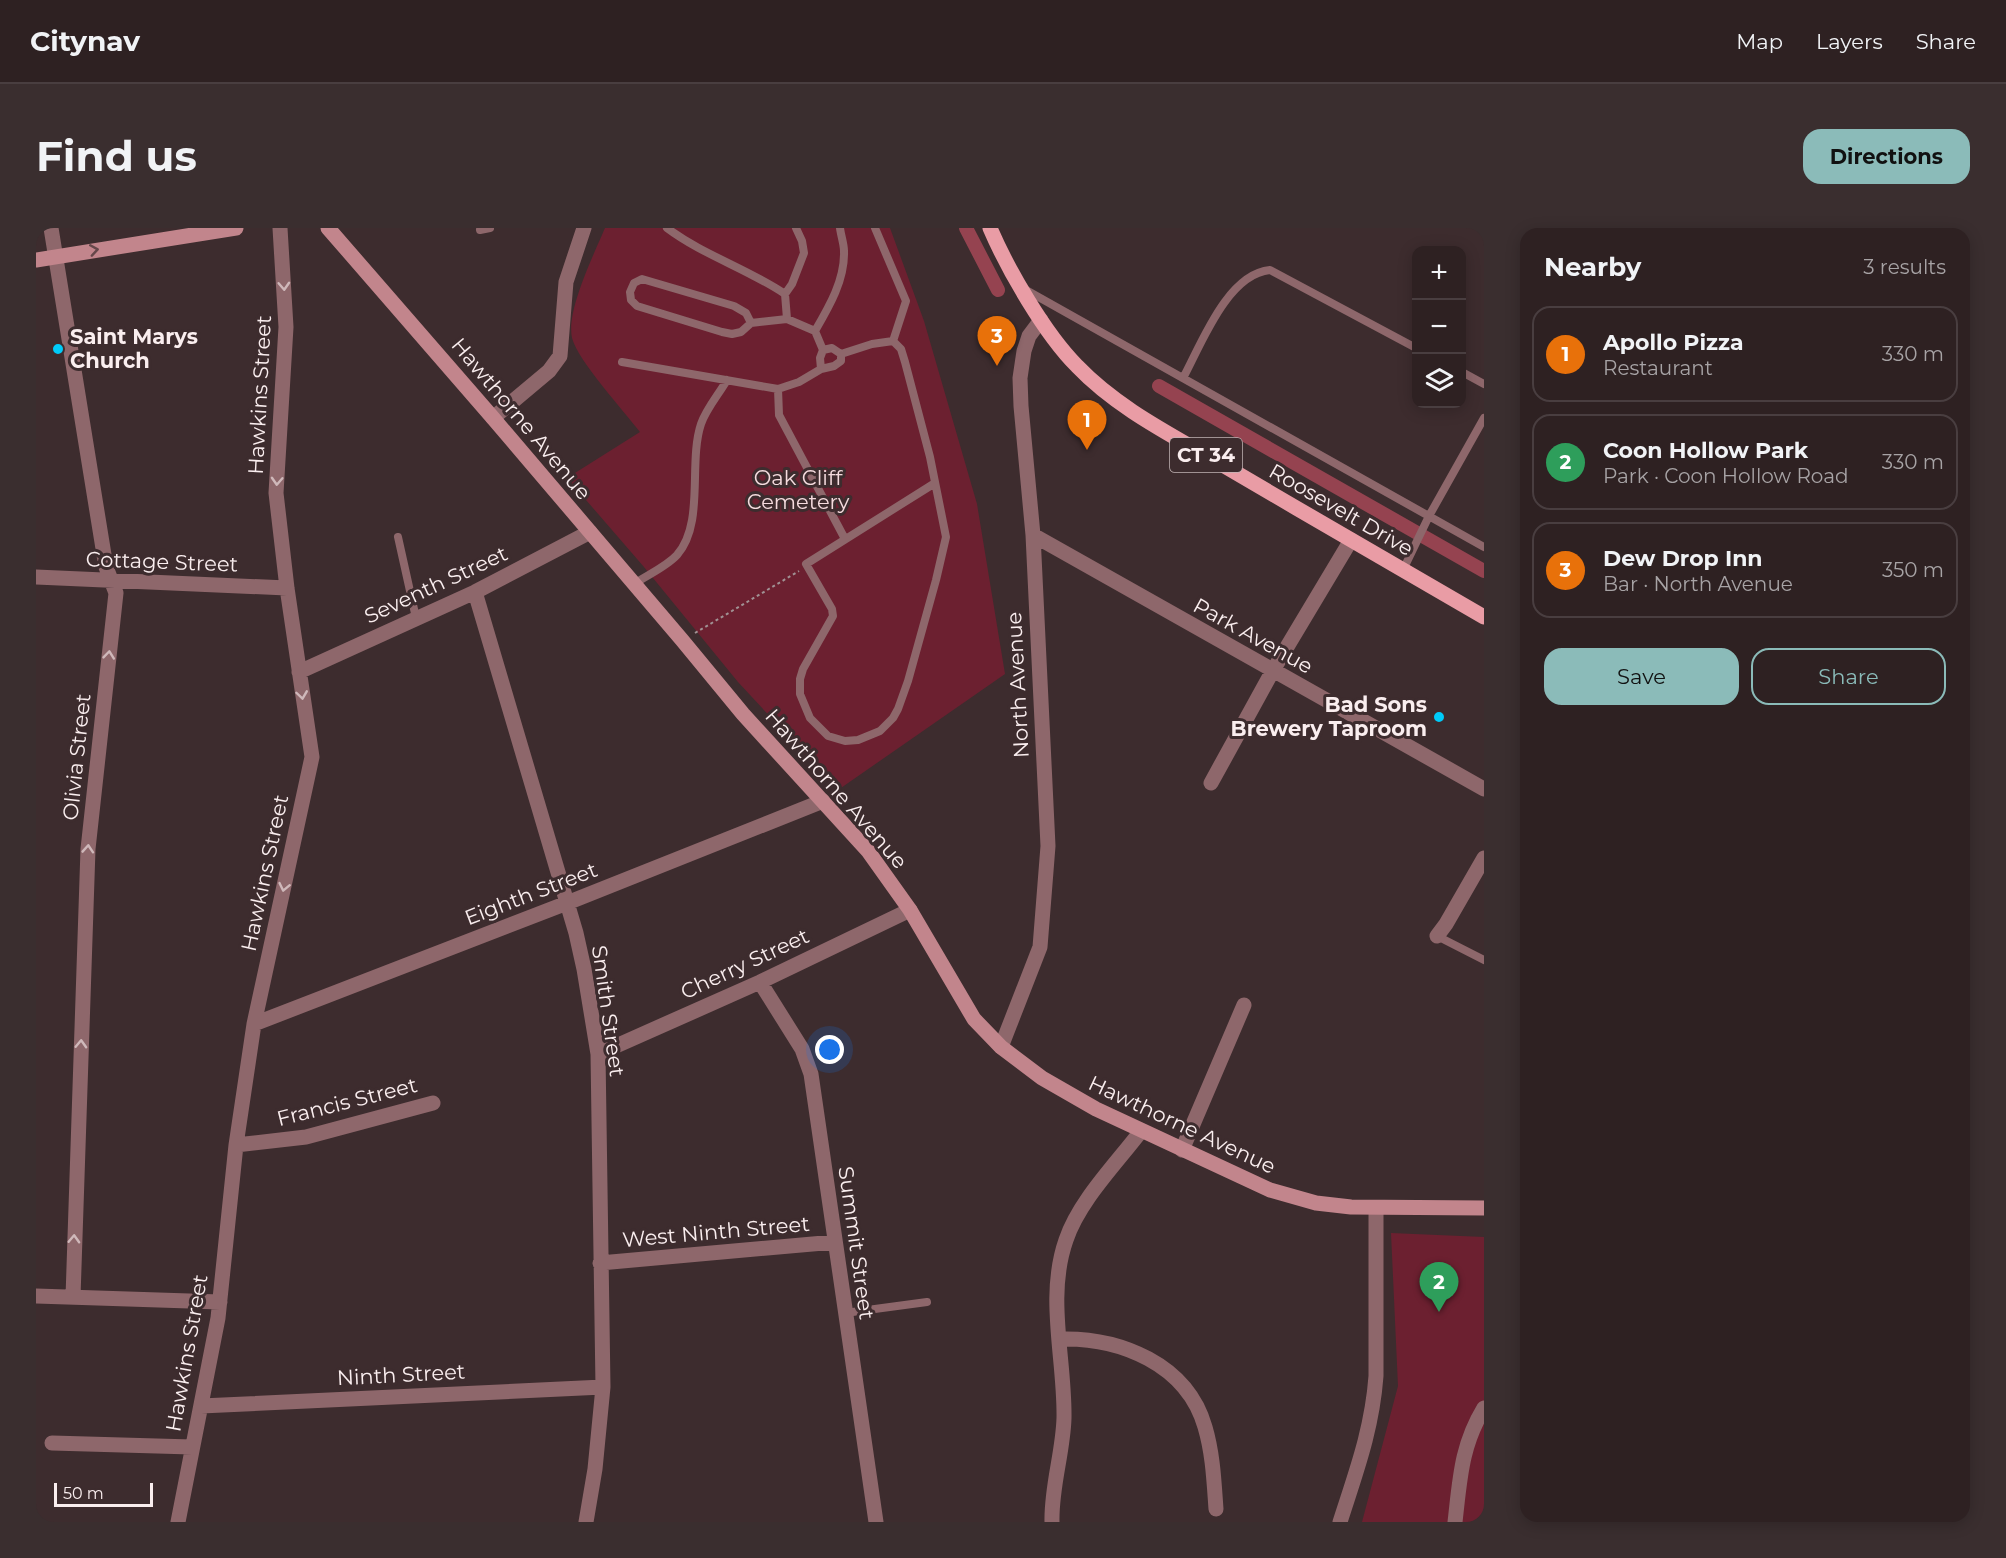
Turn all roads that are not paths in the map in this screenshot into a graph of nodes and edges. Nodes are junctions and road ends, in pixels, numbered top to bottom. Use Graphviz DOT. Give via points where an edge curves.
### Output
graph roads {
  1 [pos="51,228"];
  2 [pos="236,228"];
  3 [pos="280,228"];
  4 [pos="329,228"];
  5 [pos="490,228"];
  6 [pos="584,228"];
  7 [pos="667,228"];
  8 [pos="796,228"];
  9 [pos="840,228"];
  10 [pos="875,228"];
  11 [pos="990,228"];
  12 [pos="215,229"];
  13 [pos="480,230"];
  14 [pos="56,256"];
  15 [pos="36,260"];
  16 [pos="1022,288"];
  17 [pos="785,294"];
  18 [pos="787,319"];
  19 [pos="1041,320"];
  20 [pos="751,323"];
  21 [pos="815,331"];
  22 [pos="893,341"];
  23 [pos="1412,346"];
  24 [pos="823,350"];
  25 [pos="841,354"];
  26 [pos="622,362"];
  27 [pos="821,369"];
  28 [pos="1466,375"];
  29 [pos="1183,378"];
  30 [pos="727,380"];
  31 [pos="1484,384"];
  32 [pos="778,389"];
  33 [pos="493,418"];
  34 [pos="1484,418"];
  35 [pos="935,483"];
  36 [pos="1427,520"];
  37 [pos="590,532"];
  38 [pos="1033,535"];
  39 [pos="398,537"];
  40 [pos="845,539"];
  41 [pos="1351,540"];
  42 [pos="1484,547"];
  43 [pos="1407,564"];
  44 [pos="36,577"];
  45 [pos="111,581"];
  46 [pos="634,584"];
  47 [pos="287,588"];
  48 [pos="475,592"];
  49 [pos="1484,617"];
  50 [pos="416,618"];
  51 [pos="299,672"];
  52 [pos="1272,672"];
  53 [pos="1211,783"];
  54 [pos="1484,789"];
  55 [pos="823,801"];
  56 [pos="1484,858"];
  57 [pos="567,903"];
  58 [pos="910,910"];
  59 [pos="1437,936"];
  60 [pos="1484,960"];
  61 [pos="760,982"];
  62 [pos="1244,1005"];
  63 [pos="254,1024"];
  64 [pos="1001,1047"];
  65 [pos="598,1054"];
  66 [pos="433,1103"];
  67 [pos="1141,1131"];
  68 [pos="236,1145"];
  69 [pos="1182,1150"];
  70 [pos="1484,1208"];
  71 [pos="1376,1209"];
  72 [pos="835,1242"];
  73 [pos="600,1263"];
  74 [pos="36,1296"];
  75 [pos="72,1297"];
  76 [pos="220,1302"];
  77 [pos="927,1302"];
  78 [pos="845,1313"];
  79 [pos="1059,1339"];
  80 [pos="603,1387"];
  81 [pos="201,1406"];
  82 [pos="1484,1408"];
  83 [pos="52,1443"];
  84 [pos="192,1447"];
  85 [pos="1216,1509"];
  86 [pos="178,1522"];
  87 [pos="586,1522"];
  88 [pos="876,1522"];
  89 [pos="1052,1522"];
  90 [pos="1340,1522"];
  91 [pos="1455,1522"];
  1 -- 14 [label="street, Olivia Street"];
  2 -- 12 [label="street"];
  3 -- 47 [label="street, Hawkins Street, one-way" via="286,327 276,493"];
  4 -- 33 [label="street, Hawthorne Avenue"];
  5 -- 13 [label="lane"];
  6 -- 33 [label="street" via="566,282 560,356"];
  7 -- 17 [label="lane"];
  8 -- 17 [label="lane" via="804,253"];
  9 -- 21 [label="lane" via="844,252 841,275"];
  10 -- 22 [label="lane" via="906,301"];
  11 -- 16 [label="main road, Roosevelt Drive / CT 34"];
  14 -- 12 [label="street, one-way"];
  14 -- 15 [label="street"];
  14 -- 45 [label="street, Olivia Street"];
  16 -- 19 [label="main road, Roosevelt Drive / CT 34"];
  16 -- 29 [label="lane"];
  17 -- 18 [label="lane"];
  18 -- 20 [label="lane"];
  18 -- 21 [label="lane"];
  19 -- 38 [label="street, North Avenue" via="1029,336 1020,378"];
  19 -- 41 [label="main road, Roosevelt Drive / CT 34" via="1077,367 1108,394"];
  20 -- 20 [label="lane" via="741,332 722,332 637,306 630,292 634,283 642,279 734,306 746,312"];
  21 -- 24 [label="lane"];
  22 -- 25 [label="lane"];
  22 -- 35 [label="lane" via="905,362"];
  23 -- 29 [label="lane" via="1270,270 1259,271 1237,287 1221,307"];
  24 -- 25 [label="lane" via="832,348"];
  24 -- 27 [label="lane"];
  25 -- 27 [label="lane" via="841,361"];
  26 -- 30 [label="lane"];
  27 -- 32 [label="lane"];
  28 -- 31 [label="lane"];
  29 -- 36 [label="lane"];
  30 -- 32 [label="lane"];
  30 -- 46 [label="lane" via="701,423 693,514 687,536 677,555"];
  32 -- 40 [label="lane" via="779,415"];
  33 -- 37 [label="street, Hawthorne Avenue"];
  34 -- 36 [label="lane"];
  35 -- 40 [label="lane"];
  35 -- 40 [label="lane" via="946,537 908,681 898,709 887,725 870,736 845,741 828,736 810,718 800,694 803,669 833,616 806,564"];
  36 -- 42 [label="lane"];
  36 -- 43 [label="lane"];
  37 -- 46 [label="street, Hawthorne Avenue"];
  37 -- 48 [label="street, Seventh Street"];
  38 -- 52 [label="street, Park Avenue"];
  38 -- 64 [label="street, North Avenue" via="1048,846 1040,946"];
  39 -- 50 [label="lane"];
  41 -- 43 [label="main road, Roosevelt Drive / CT 34"];
  41 -- 52 [label="street"];
  43 -- 49 [label="main road, Roosevelt Drive / CT 34"];
  44 -- 45 [label="street, Cottage Street"];
  45 -- 47 [label="street, Cottage Street"];
  75 -- 45 [label="street, Olivia Street, one-way" via="88,849 116,593"];
  46 -- 55 [label="street, Hawthorne Avenue" via="743,714"];
  47 -- 51 [label="street, Hawkins Street"];
  48 -- 50 [label="street, Seventh Street"];
  48 -- 57 [label="street, Smith Street"];
  50 -- 51 [label="street, Seventh Street"];
  51 -- 63 [label="street, Hawkins Street, one-way" via="312,758"];
  52 -- 53 [label="street"];
  52 -- 54 [label="street, Park Avenue"];
  55 -- 57 [label="street, Eighth Street"];
  55 -- 58 [label="street, Hawthorne Avenue" via="868,851"];
  56 -- 59 [label="street"];
  57 -- 63 [label="street, Eighth Street"];
  57 -- 65 [label="street, Smith Street" via="584,969"];
  58 -- 61 [label="street, Cherry Street"];
  58 -- 64 [label="street, Hawthorne Avenue" via="974,1019"];
  59 -- 60 [label="lane"];
  61 -- 65 [label="street, Cherry Street"];
  61 -- 72 [label="street, Summit Street" via="801,1049 811,1074"];
  62 -- 69 [label="street"];
  63 -- 68 [label="street, Hawkins Street"];
  64 -- 67 [label="street, Hawthorne Avenue" via="1059,1089"];
  65 -- 73 [label="street, Smith Street"];
  66 -- 68 [label="street, Francis Street" via="306,1137"];
  67 -- 69 [label="street, Hawthorne Avenue"];
  67 -- 79 [label="street" via="1084,1206 1066,1239 1057,1282"];
  68 -- 76 [label="street, Hawkins Street"];
  69 -- 71 [label="street, Hawthorne Avenue" via="1288,1196 1328,1205"];
  70 -- 71 [label="street, Hawthorne Avenue"];
  71 -- 90 [label="street" via="1374,1398 1366,1443"];
  72 -- 73 [label="street, West Ninth Street"];
  72 -- 78 [label="street, Summit Street"];
  73 -- 80 [label="street, Smith Street"];
  74 -- 75 [label="street"];
  75 -- 76 [label="street"];
  76 -- 81 [label="street, Hawkins Street"];
  77 -- 78 [label="lane"];
  78 -- 88 [label="street, Summit Street"];
  79 -- 85 [label="street" via="1078,1338 1135,1351 1177,1378 1204,1425 1212,1457"];
  79 -- 89 [label="street" via="1064,1419"];
  80 -- 81 [label="street, Ninth Street"];
  80 -- 87 [label="street, Smith Street"];
  81 -- 84 [label="street, Hawkins Street"];
  82 -- 91 [label="street" via="1463,1454"];
  83 -- 84 [label="street"];
  84 -- 86 [label="street, Hawkins Street"];
}
